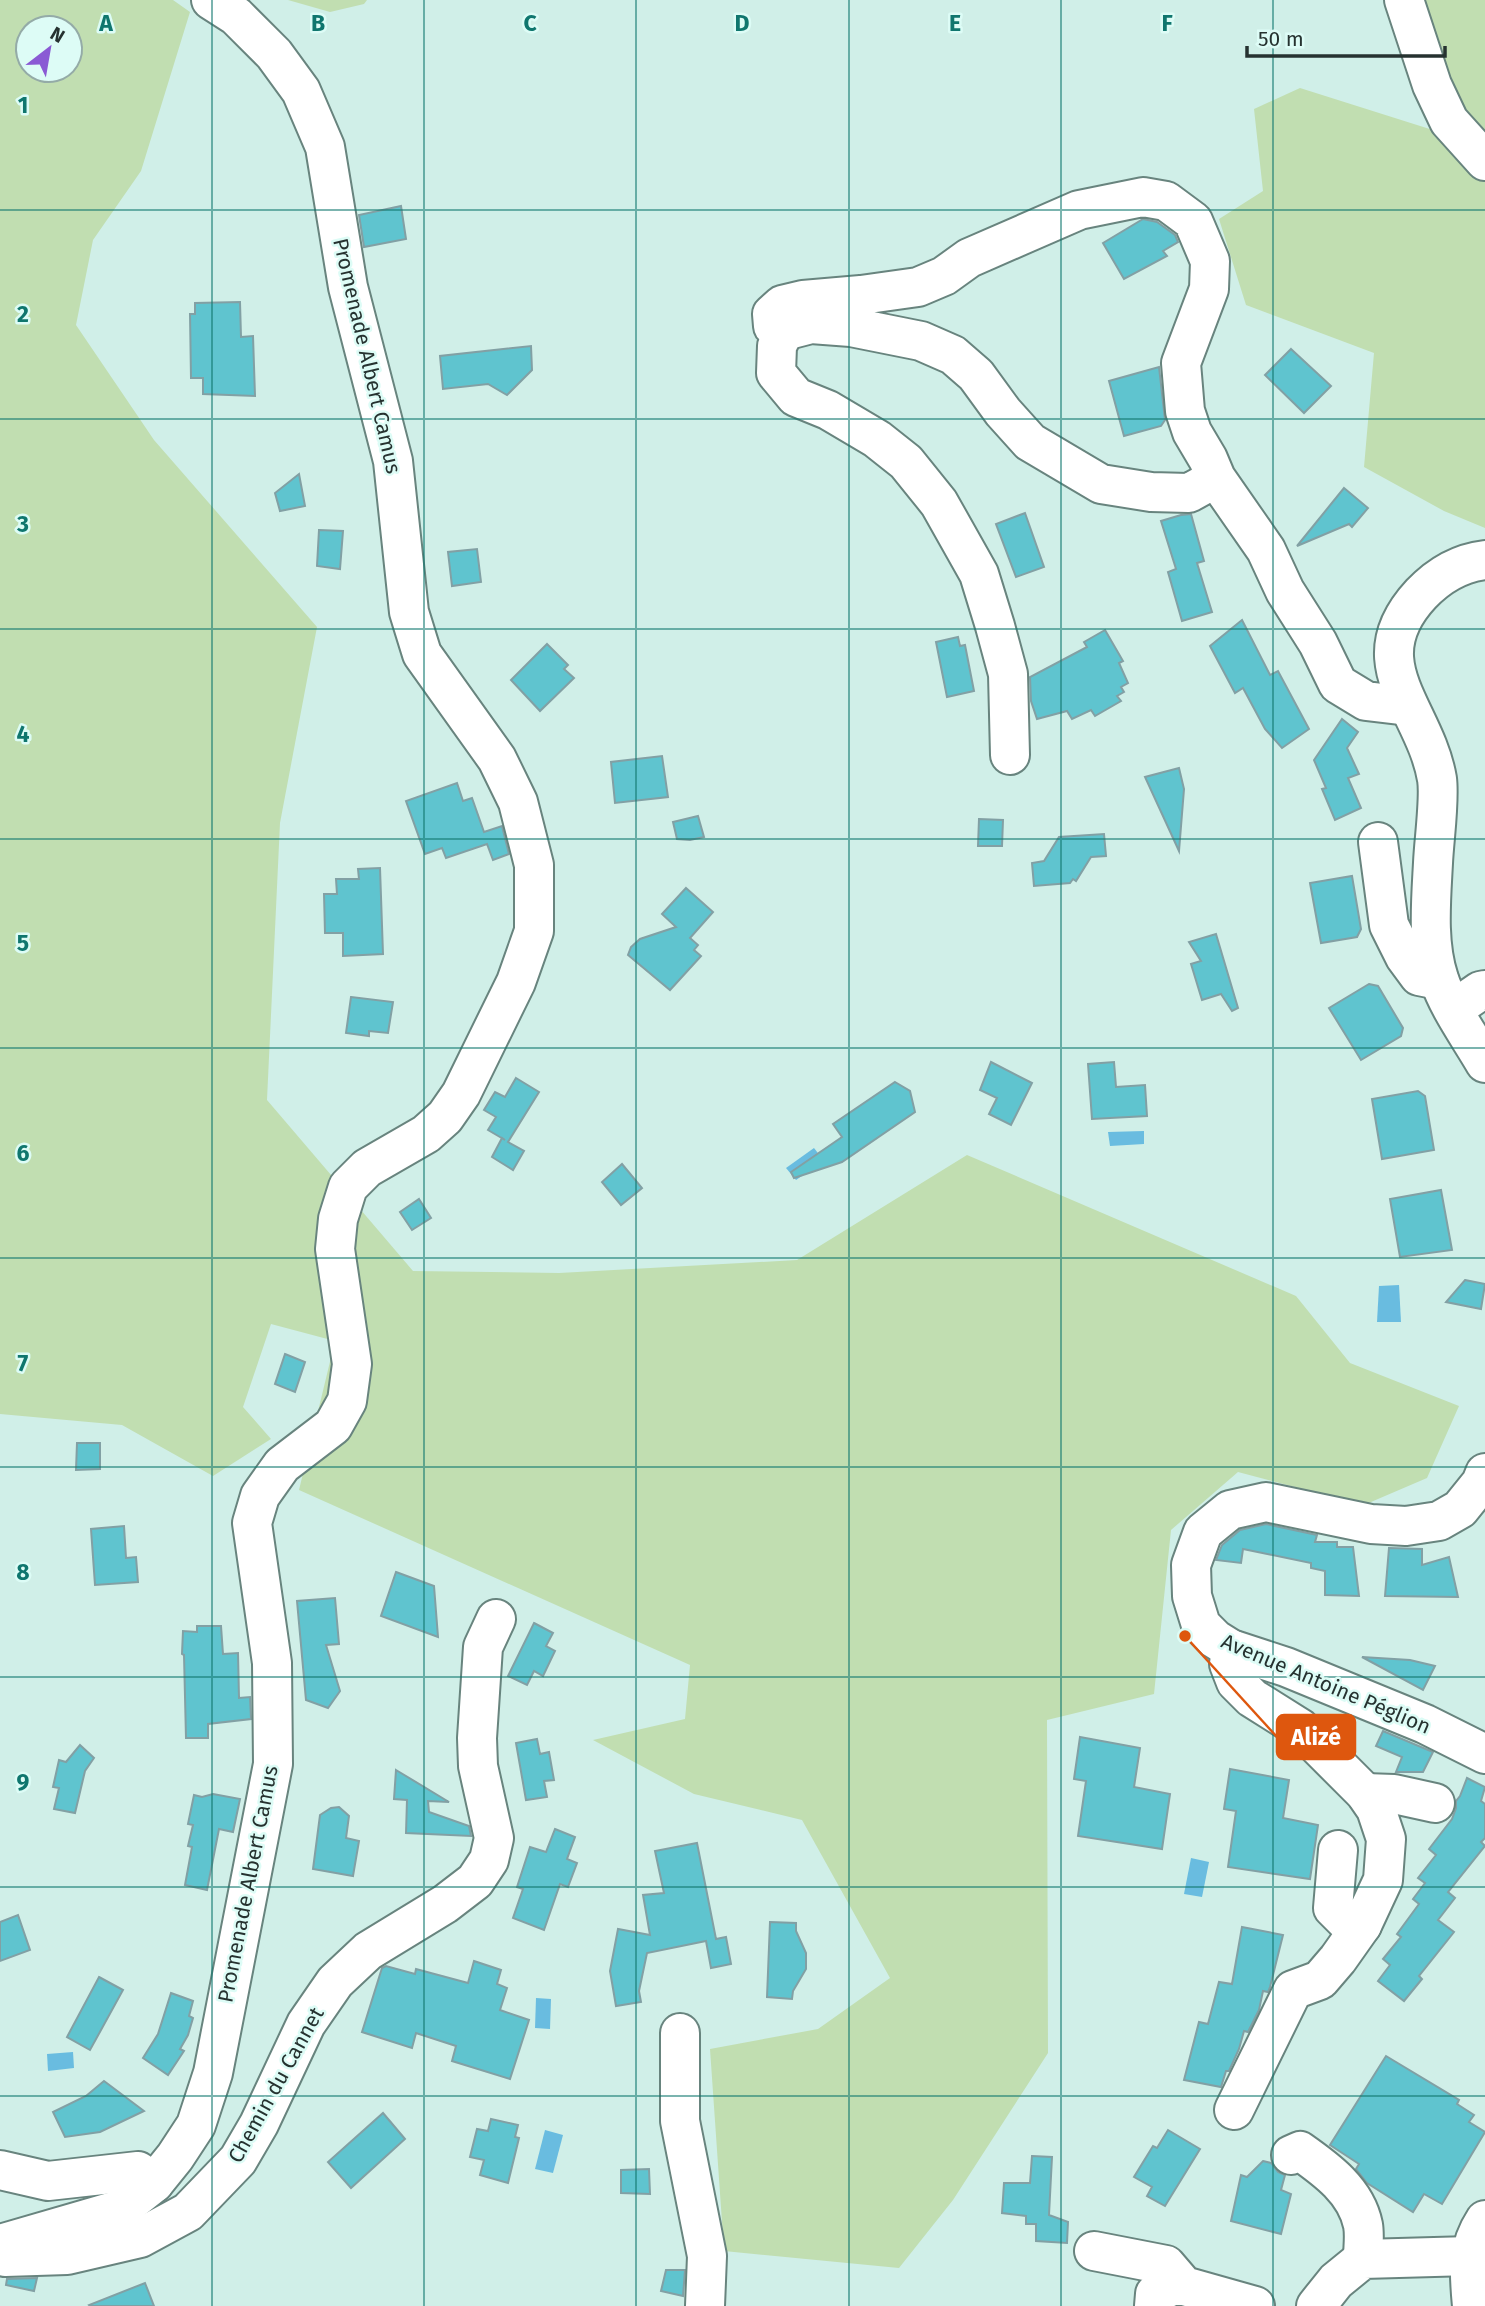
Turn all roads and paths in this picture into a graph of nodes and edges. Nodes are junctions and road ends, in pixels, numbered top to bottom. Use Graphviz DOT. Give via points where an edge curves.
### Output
graph roads {
  1 [pos="211,0"];
  2 [pos="1404,0"];
  3 [pos="1485,161"];
  4 [pos="784,331"];
  5 [pos="1216,478"];
  6 [pos="1485,560"];
  7 [pos="1408,706"];
  8 [pos="1010,755"];
  9 [pos="1378,842"];
  10 [pos="1460,992"];
  11 [pos="1485,1063"];
  12 [pos="1485,1473"];
  13 [pos="496,1619"];
  14 [pos="1231,1649"];
  15 [pos="1485,1754"];
  16 [pos="1365,1793"];
  17 [pos="1435,1803"];
  18 [pos="1338,1850"];
  19 [pos="1362,1925"];
  20 [pos="680,2033"];
  21 [pos="1234,2109"];
  22 [pos="1291,2155"];
  23 [pos="0,2170"];
  24 [pos="154,2183"];
  25 [pos="1485,2220"];
  26 [pos="0,2245"];
  27 [pos="1094,2250"];
  28 [pos="0,2256"];
  29 [pos="1470,2256"];
  30 [pos="1363,2259"];
  31 [pos="1169,2296"];
  32 [pos="705,2306"];
  33 [pos="1255,2306"];
  34 [pos="1316,2306"];
  35 [pos="1472,2306"];
  1 -- 24 [label="street, Promenade Albert Camus" via="236,16 274,54 301,91 325,147 348,287 393,460 409,612 422,654 497,760 518,802 534,865 534,931 516,982 461,1094 426,1134 367,1168 348,1187 338,1219 335,1249 352,1364 347,1401 333,1426 282,1465 260,1496 252,1523 272,1663 272,1764 213,2073 196,2125"];
  2 -- 3 [label="street" via="1449,121"];
  4 -- 5 [label="street" via="811,324 851,327 921,341 953,355 976,374 1030,442 1101,484 1189,493"];
  4 -- 5 [label="street" via="773,326 772,314 782,305 918,286 944,276 969,258 1079,211 1143,197 1166,201 1193,221 1210,261 1209,289 1181,363 1185,411"];
  4 -- 8 [label="street" via="777,346 776,373 796,397 828,410 906,462 939,503 979,574 1008,674"];
  5 -- 7 [label="street" via="1266,550 1338,684 1366,701"];
  6 -- 7 [label="street" via="1435,579 1413,603 1394,636 1395,674"];
  7 -- 10 [label="street" via="1429,744 1437,781 1432,940"];
  9 -- 10 [label="street" via="1389,925 1405,957 1419,976"];
  10 -- 11 [label="street"];
  12 -- 14 [label="street, Avenue Antoine Péglion" via="1460,1509 1439,1521 1406,1526 1371,1524 1266,1502 1230,1510 1203,1532 1191,1565 1192,1596 1201,1625"];
  13 -- 28 [label="street, Chemin du Cannet" via="484,1647 477,1738 478,1766 494,1838 489,1860 475,1881 368,1951 335,1982 306,2025 238,2160 188,2213 140,2238 79,2253"];
  14 -- 15 [label="street, Avenue Antoine Péglion" via="1343,1690"];
  14 -- 16 [label="street" via="1229,1664 1236,1682 1252,1699 1300,1728"];
  16 -- 17 [label="street"];
  16 -- 19 [label="street" via="1386,1839 1382,1880"];
  18 -- 19 [label="street" via="1333,1908 1348,1923"];
  19 -- 21 [label="street" via="1320,1980 1293,1990"];
  20 -- 32 [label="street" via="680,2121 707,2256"];
  22 -- 30 [label="street" via="1300,2151 1347,2191 1364,2228"];
  23 -- 24 [label="street" via="48,2181 138,2171"];
  24 -- 26 [label="street, Promenade Albert Camus" via="121,2209"];
  25 -- 29 [label="street"];
  27 -- 31 [label="street" via="1166,2264"];
  29 -- 30 [label="street"];
  29 -- 35 [label="street"];
  30 -- 34 [label="street" via="1336,2281"];
  31 -- 33 [label="street"];
}
